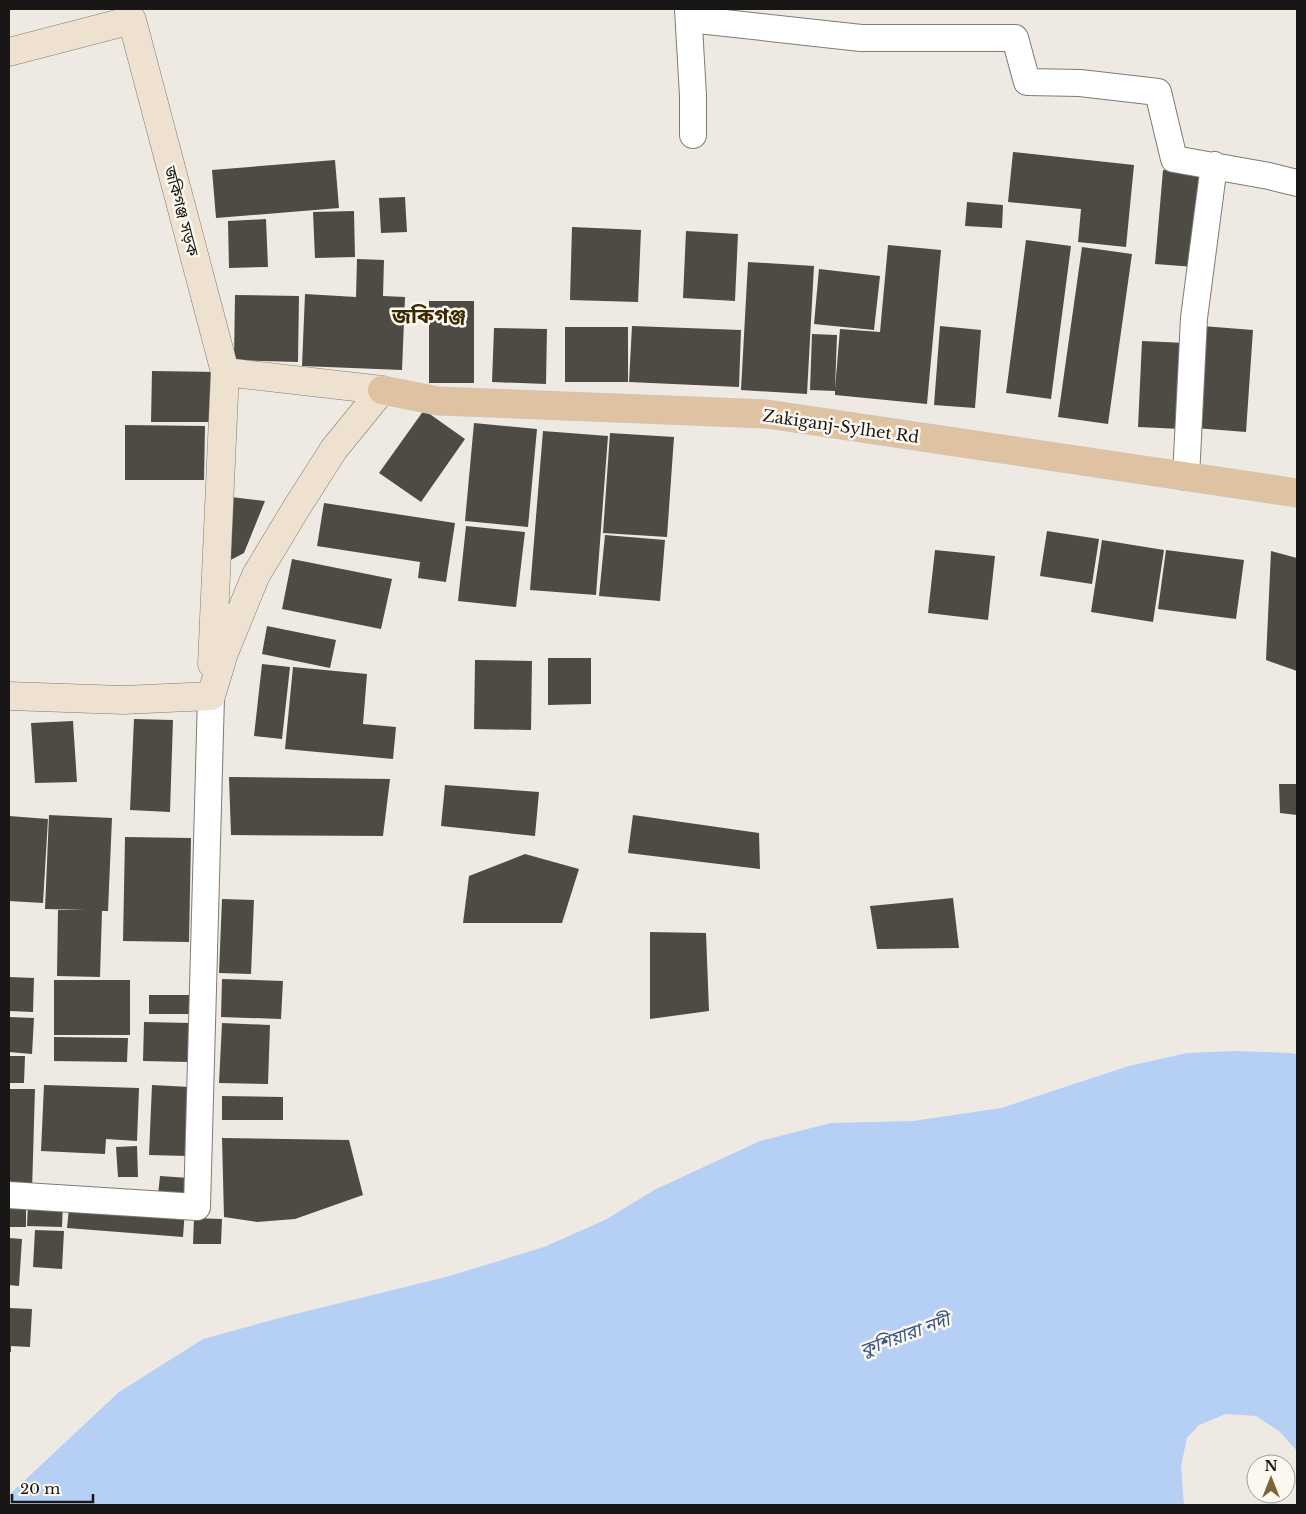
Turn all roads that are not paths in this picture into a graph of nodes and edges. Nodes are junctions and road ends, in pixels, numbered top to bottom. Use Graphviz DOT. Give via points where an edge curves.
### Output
graph roads {
  1 [pos="689,14"];
  2 [pos="131,15"];
  3 [pos="9,52"];
  4 [pos="693,135"];
  5 [pos="1214,165"];
  6 [pos="1297,183"];
  7 [pos="225,372"];
  8 [pos="382,390"];
  9 [pos="1186,477"];
  10 [pos="1297,493"];
  11 [pos="9,696"];
  12 [pos="211,696"];
  13 [pos="9,1195"];
  1 -- 4 [label="street"];
  1 -- 5 [label="street" via="862,38 1015,38 1027,82 1080,83 1158,92 1174,159"];
  2 -- 3 [label="street, জকিগঞ্জ সড়ক"];
  2 -- 7 [label="street, জকিগঞ্জ সড়ক"];
  5 -- 6 [label="street"];
  5 -- 9 [label="street" via="1194,318"];
  7 -- 8 [label="street"];
  7 -- 12 [label="street, জকিগঞ্জ সড়ক"];
  8 -- 9 [label="main road, Zakiganj-Sylhet Rd" via="438,401 767,414"];
  8 -- 12 [label="street" via="334,449 256,575 224,653"];
  9 -- 10 [label="main road, Zakiganj-Sylhet Rd"];
  11 -- 12 [label="street" via="123,700"];
  12 -- 13 [label="street" via="197,1207"];
}
